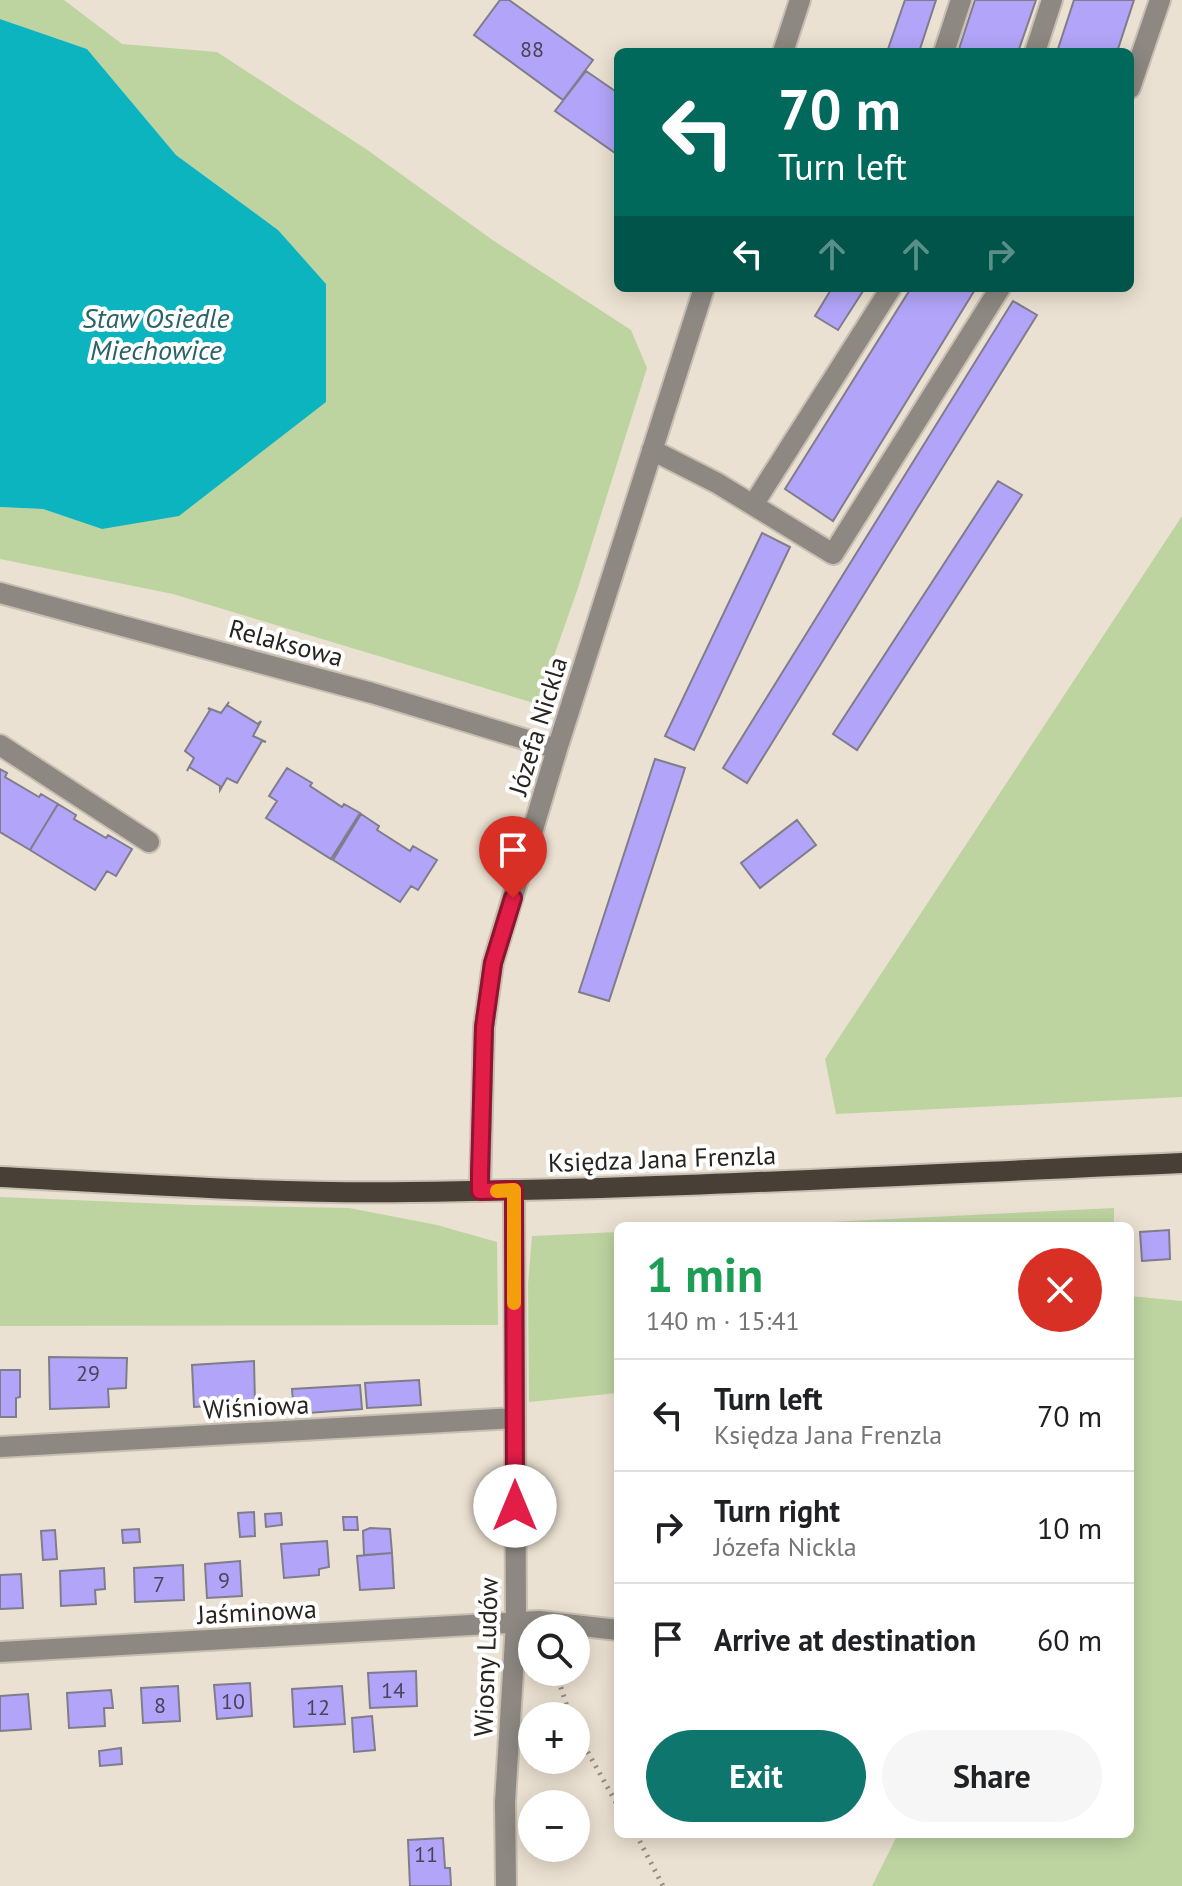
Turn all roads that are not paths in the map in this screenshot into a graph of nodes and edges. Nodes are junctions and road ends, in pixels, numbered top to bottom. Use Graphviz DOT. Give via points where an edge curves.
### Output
graph roads {
  1 [pos="800,0"];
  2 [pos="961,0"];
  3 [pos="1052,0"];
  4 [pos="1160,0"];
  5 [pos="784,48"];
  6 [pos="945,48"];
  7 [pos="1036,48"];
  8 [pos="1134,76"];
  9 [pos="703,292"];
  10 [pos="888,292"];
  11 [pos="997,292"];
  12 [pos="652,450"];
  13 [pos="753,505"];
  14 [pos="0,593"];
  15 [pos="0,745"];
  16 [pos="557,749"];
  17 [pos="149,842"];
  18 [pos="1182,1163"];
  19 [pos="0,1177"];
  20 [pos="514,1190"];
  21 [pos="480,1191"];
  22 [pos="514,1418"];
  23 [pos="0,1447"];
  24 [pos="516,1624"];
  25 [pos="614,1630"];
  26 [pos="0,1652"];
  27 [pos="506,1886"];
  1 -- 5 [label="street"];
  2 -- 6 [label="street"];
  3 -- 7 [label="street"];
  4 -- 8 [label="street"];
  9 -- 12 [label="street, Józefa Nickla"];
  10 -- 13 [label="street"];
  11 -- 13 [label="street" via="833,554"];
  12 -- 13 [label="street"];
  12 -- 16 [label="street, Józefa Nickla"];
  14 -- 16 [label="street, Relaksowa" via="372,693"];
  15 -- 17 [label="street"];
  16 -- 21 [label="street, Józefa Nickla" via="493,963 484,1027"];
  18 -- 20 [label="main road, Księdza Jana Frenzla"];
  19 -- 21 [label="main road, Księdza Jana Frenzla" via="320,1191"];
  20 -- 21 [label="main road, Księdza Jana Frenzla"];
  20 -- 22 [label="street, Wiosny Ludów"];
  22 -- 23 [label="street, Wiśniowa"];
  22 -- 24 [label="street, Wiosny Ludów"];
  24 -- 25 [label="street, Jaśminowa" via="539,1621"];
  24 -- 26 [label="street, Jaśminowa"];
  24 -- 27 [label="street, Wiosny Ludów" via="505,1802"];
}
